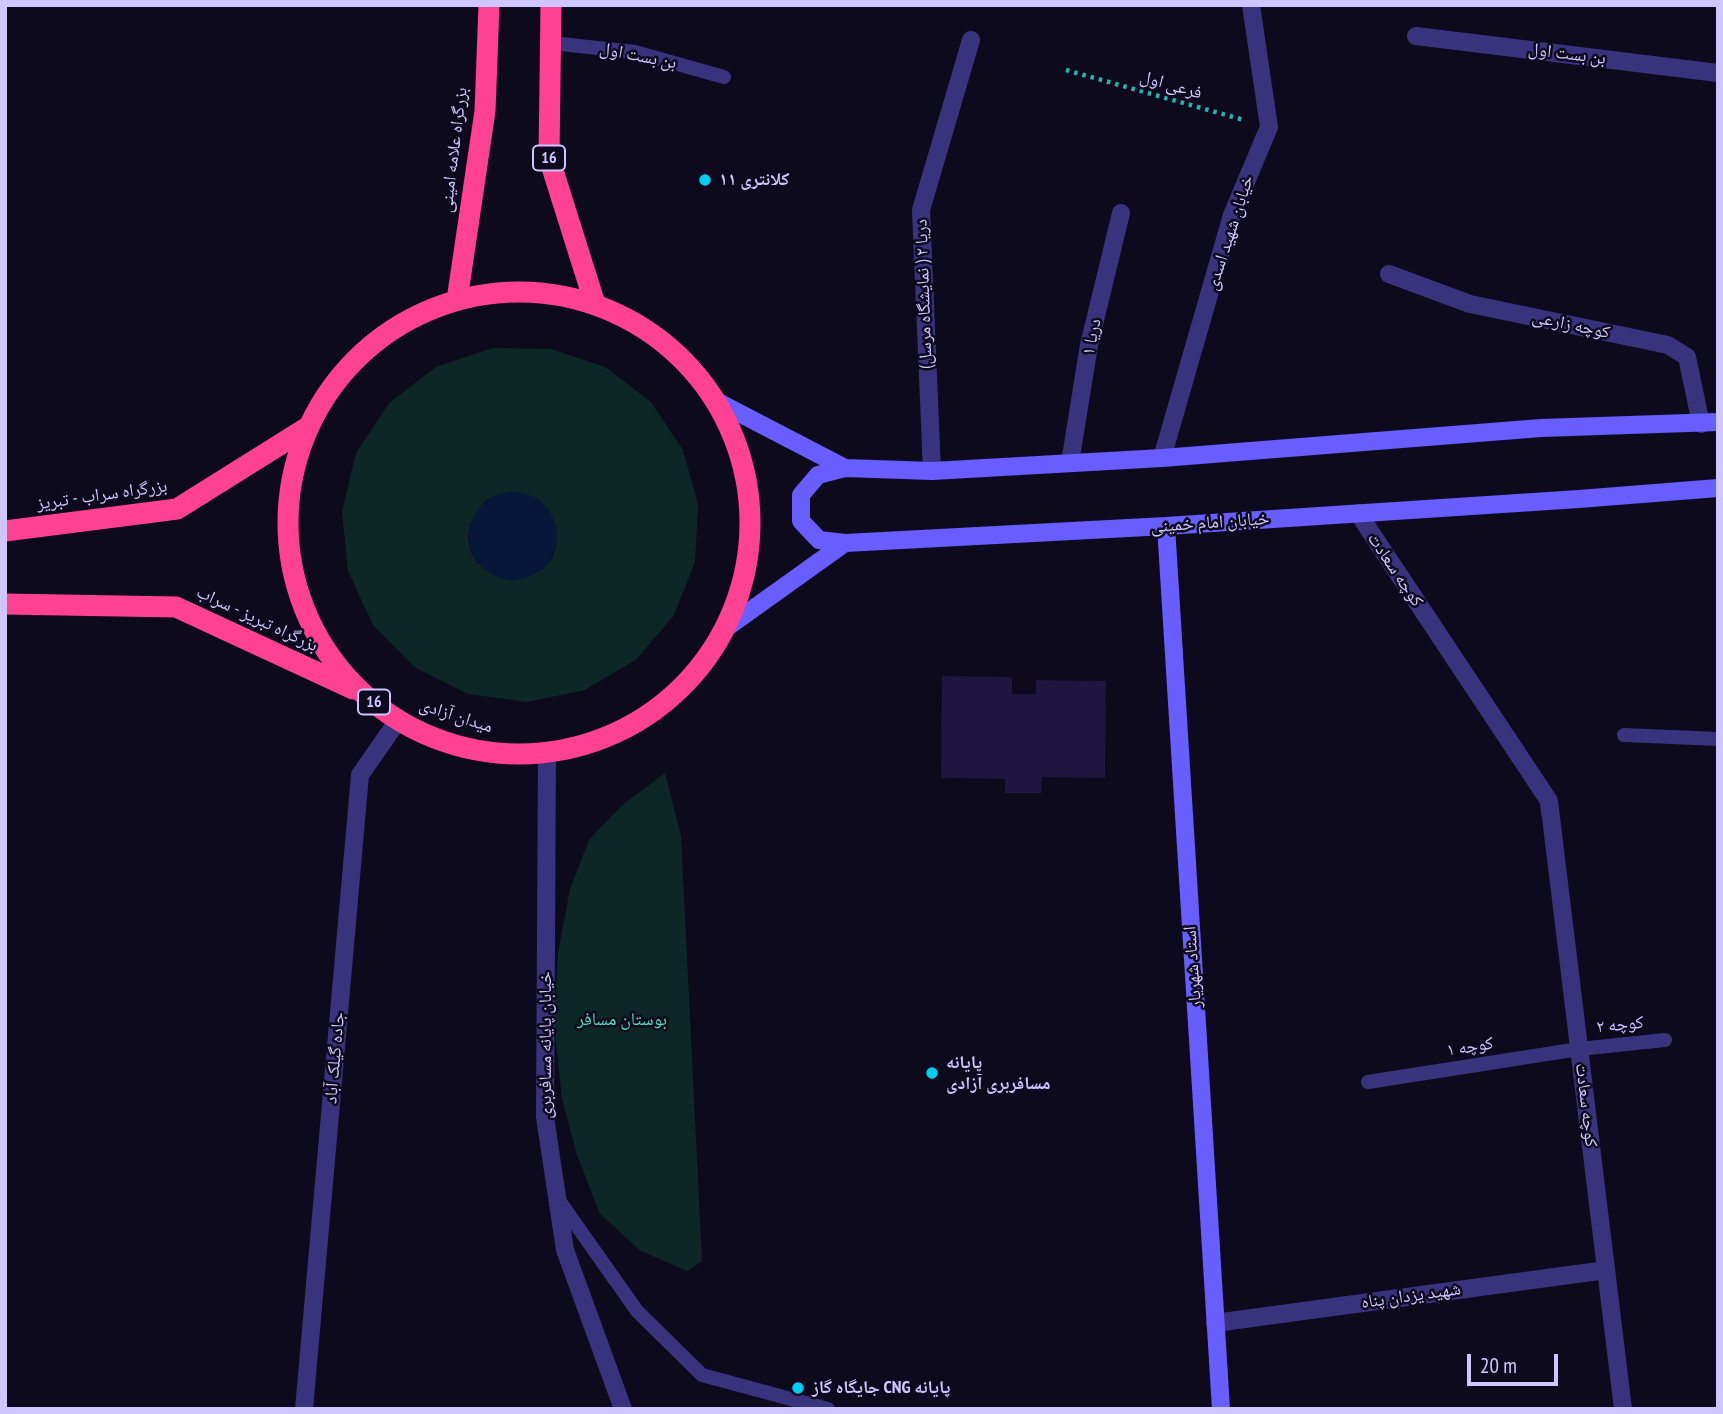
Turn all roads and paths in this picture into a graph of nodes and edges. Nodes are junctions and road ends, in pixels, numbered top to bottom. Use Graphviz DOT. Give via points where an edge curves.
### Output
graph roads {
  1 [pos="489,5"];
  2 [pos="551,5"];
  3 [pos="1251,5"];
  4 [pos="1416,36"];
  5 [pos="971,40"];
  6 [pos="551,43"];
  7 [pos="1066,70"];
  8 [pos="1718,73"];
  9 [pos="724,77"];
  10 [pos="1269,127"];
  11 [pos="1121,213"];
  12 [pos="1389,274"];
  13 [pos="457,300"];
  14 [pos="595,304"];
  15 [pos="718,402"];
  16 [pos="1710,423"];
  17 [pos="308,427"];
  18 [pos="1162,458"];
  19 [pos="1070,463"];
  20 [pos="845,468"];
  21 [pos="932,471"];
  22 [pos="1718,488"];
  23 [pos="1357,513"];
  24 [pos="1166,526"];
  25 [pos="5,531"];
  26 [pos="845,543"];
  27 [pos="5,604"];
  28 [pos="729,626"];
  29 [pos="360,692"];
  30 [pos="399,719"];
  31 [pos="1624,735"];
  32 [pos="1718,740"];
  33 [pos="547,754"];
  34 [pos="1549,801"];
  35 [pos="1554,847"];
  36 [pos="1665,1040"];
  37 [pos="1579,1049"];
  38 [pos="1367,1083"];
  39 [pos="557,1196"];
  40 [pos="1606,1270"];
  41 [pos="1215,1323"];
  42 [pos="304,1409"];
  43 [pos="623,1409"];
  44 [pos="828,1409"];
  45 [pos="1221,1409"];
  46 [pos="1623,1409"];
  1 -- 13 [label="highway, بزرگراه علامه امینی" via="485,111"];
  2 -- 6 [label="highway, 16"];
  3 -- 10 [label="street"];
  4 -- 8 [label="street, بن بست اول"];
  5 -- 21 [label="street, دریا ۲ ( نمایشگاه مرسل)" via="921,209"];
  6 -- 9 [label="lane, بن بست اول" via="635,52"];
  6 -- 14 [label="highway, 16" via="549,158"];
  7 -- 10 [label="path, فرعی اول"];
  10 -- 18 [label="street, خیابان شهید اسدی" via="1232,215"];
  11 -- 19 [label="street, دریا ۱" via="1089,345"];
  12 -- 16 [label="street, کوچه زارعی" via="1470,304 1668,345 1687,358"];
  13 -- 14 [label="highway, میدان آزادی / 16" via="526,291"];
  13 -- 17 [label="highway, میدان آزادی / 16" via="396,327 365,353 344,371"];
  14 -- 15 [label="highway, میدان آزادی / 16" via="665,343"];
  15 -- 20 [label="main road"];
  15 -- 28 [label="highway, میدان آزادی / 16" via="747,474 751,552"];
  16 -- 18 [label="main road" via="1541,428"];
  17 -- 25 [label="highway, بزرگراه سراب - تبریز / 16" via="177,509"];
  17 -- 29 [label="highway, میدان آزادی / 16" via="292,472 287,520 291,568 305,613 328,656"];
  18 -- 19 [label="main road"];
  19 -- 21 [label="main road"];
  20 -- 21 [label="main road"];
  20 -- 26 [label="main road" via="818,475 801,495 801,521 818,540"];
  22 -- 23 [label="main road, خیابان امام خمینی"];
  23 -- 24 [label="main road, خیابان امام خمینی"];
  23 -- 34 [label="street, کوچه سعادت"];
  24 -- 26 [label="main road, خیابان امام خمینی"];
  24 -- 41 [label="main road, استاد شهریار"];
  26 -- 28 [label="main road"];
  27 -- 29 [label="highway, بزرگراه تبریز - سراب / 16" via="176,607"];
  28 -- 33 [label="highway, میدان آزادی / 16" via="683,688 621,733"];
  29 -- 30 [label="highway, میدان آزادی / 16"];
  30 -- 33 [label="highway, میدان آزادی / 16" via="415,731 479,752"];
  30 -- 42 [label="street, جاده گیلک آباد" via="360,775"];
  31 -- 32 [label="lane"];
  33 -- 39 [label="street, خیابان پایانه مسافربری" via="545,1117"];
  34 -- 35 [label="street, کوچه سعادت"];
  34 -- 37 [label="street, کوچه سعادت"];
  36 -- 37 [label="lane, کوچه ۲"];
  37 -- 38 [label="lane, کوچه ۱"];
  37 -- 40 [label="street, کوچه سعادت"];
  39 -- 43 [label="street, خیابان پایانه مسافربری" via="565,1250"];
  39 -- 44 [label="lane" via="637,1311 702,1375"];
  40 -- 41 [label="street, شهید یزدان پناه"];
  40 -- 46 [label="street, کوچه سعادت"];
  41 -- 45 [label="main road, استاد شهریار"];
}
